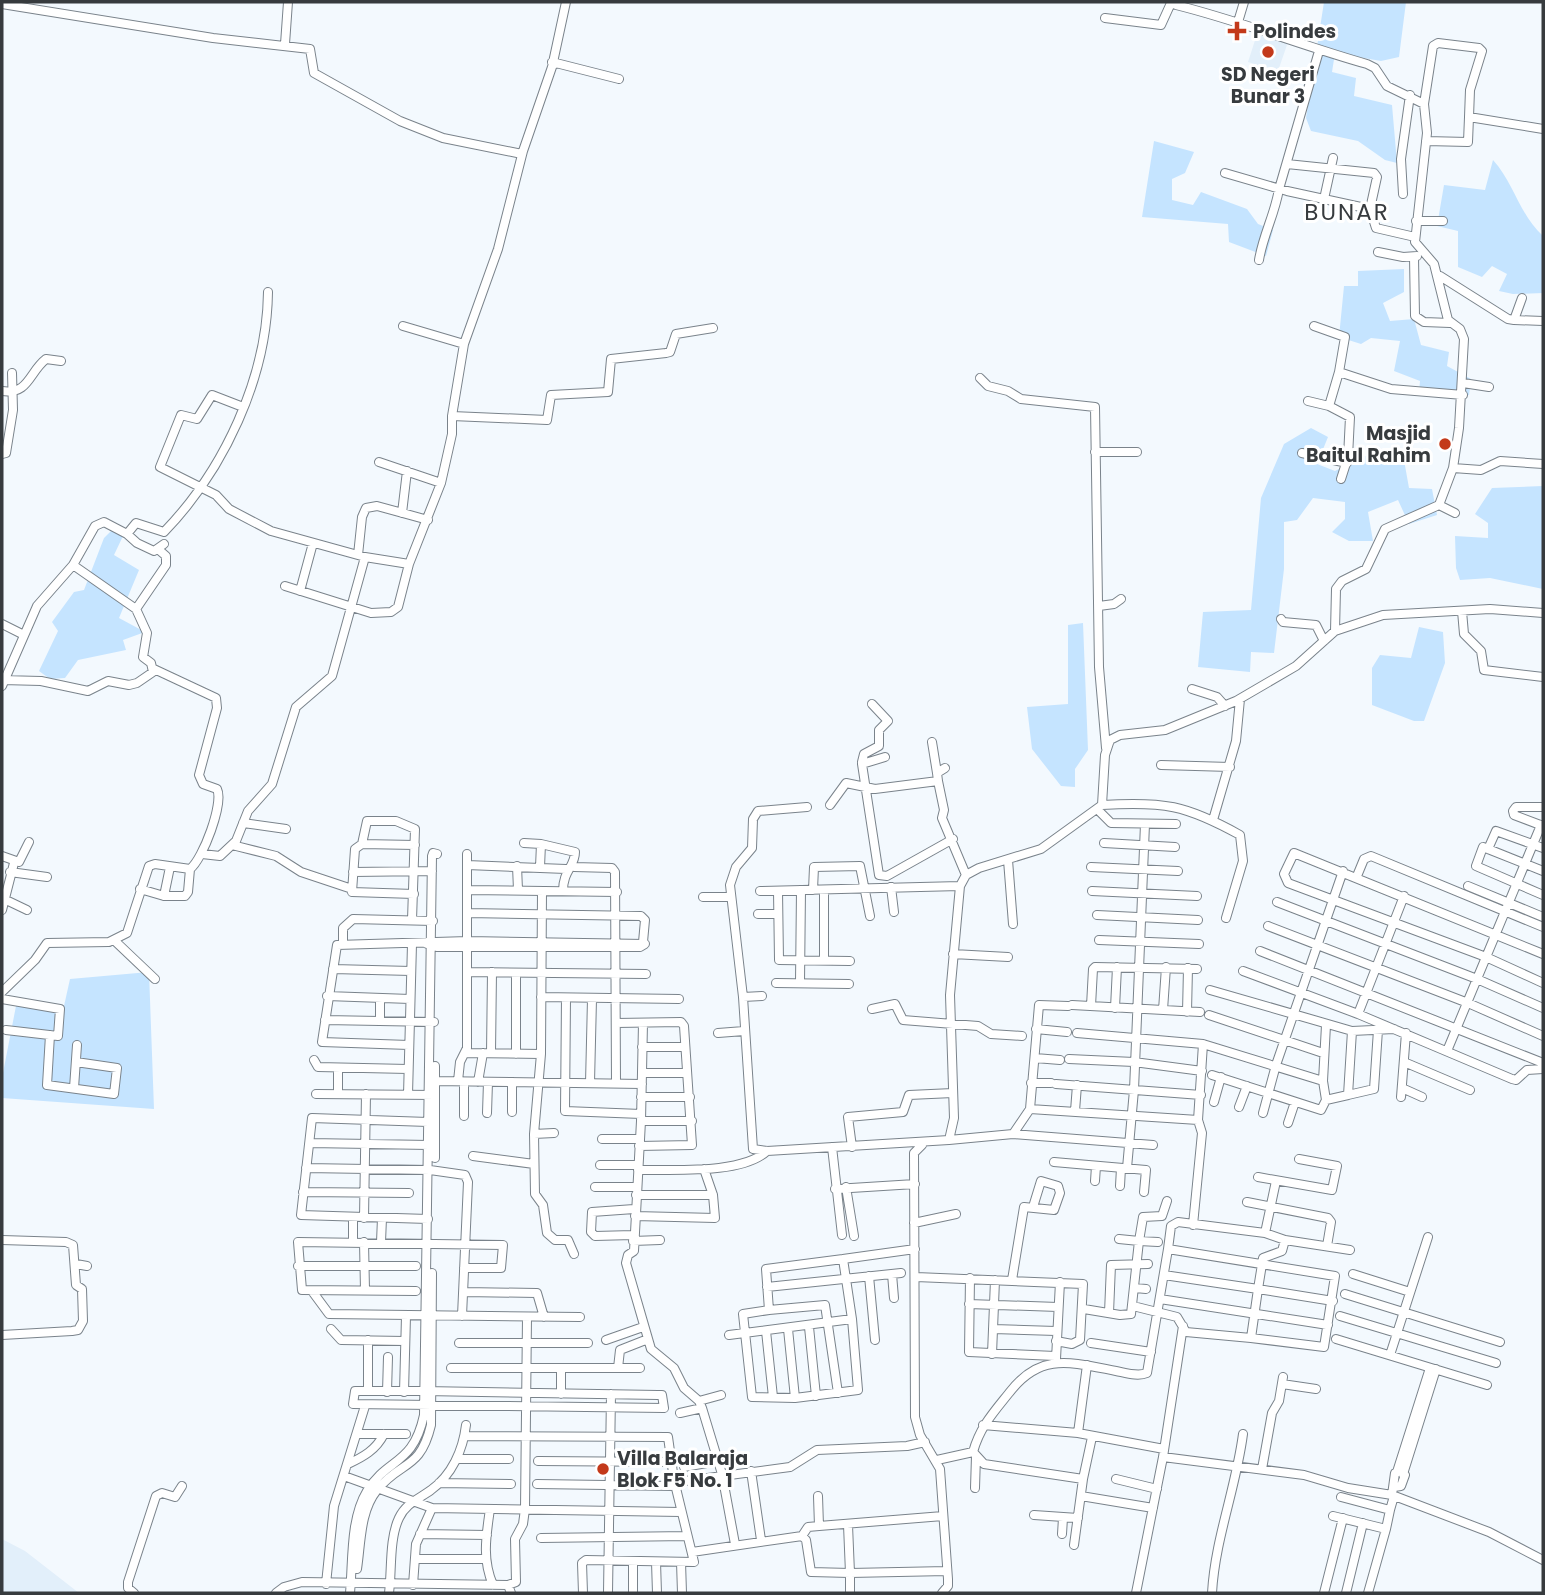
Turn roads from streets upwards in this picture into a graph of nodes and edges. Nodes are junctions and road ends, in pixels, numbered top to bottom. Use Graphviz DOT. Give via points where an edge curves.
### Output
graph roads {
  1 [pos="288,2"];
  2 [pos="565,2"];
  3 [pos="1244,2"];
  4 [pos="1173,3"];
  5 [pos="2,4"];
  6 [pos="1105,18"];
  7 [pos="1238,22"];
  8 [pos="285,44"];
  9 [pos="1319,51"];
  10 [pos="552,62"];
  11 [pos="619,79"];
  12 [pos="1410,95"];
  13 [pos="1424,104"];
  14 [pos="1469,117"];
  15 [pos="1543,130"];
  16 [pos="1426,141"];
  17 [pos="522,154"];
  18 [pos="1333,158"];
  19 [pos="1287,164"];
  20 [pos="1330,168"];
  21 [pos="1225,173"];
  22 [pos="1279,189"];
  23 [pos="1403,194"];
  24 [pos="1324,198"];
  25 [pos="1370,209"];
  26 [pos="1416,221"];
  27 [pos="1443,221"];
  28 [pos="1415,237"];
  29 [pos="1378,252"];
  30 [pos="1423,254"];
  31 [pos="1414,257"];
  32 [pos="1259,260"];
  33 [pos="1440,276"];
  34 [pos="268,292"];
  35 [pos="1522,298"];
  36 [pos="1514,320"];
  37 [pos="1543,321"];
  38 [pos="1450,323"];
  39 [pos="403,326"];
  40 [pos="1314,326"];
  41 [pos="713,328"];
  42 [pos="464,344"];
  43 [pos="61,360"];
  44 [pos="1339,372"];
  45 [pos="12,373"];
  46 [pos="980,378"];
  47 [pos="1463,383"];
  48 [pos="1489,387"];
  49 [pos="2,391"];
  50 [pos="13,392"];
  51 [pos="1463,395"];
  52 [pos="1308,401"];
  53 [pos="243,407"];
  54 [pos="1329,407"];
  55 [pos="452,416"];
  56 [pos="1095,452"];
  57 [pos="1137,453"];
  58 [pos="1302,453"];
  59 [pos="2,454"];
  60 [pos="379,462"];
  61 [pos="1347,463"];
  62 [pos="1543,464"];
  63 [pos="1453,468"];
  64 [pos="407,471"];
  65 [pos="1341,479"];
  66 [pos="441,483"];
  67 [pos="200,486"];
  68 [pos="1439,505"];
  69 [pos="402,513"];
  70 [pos="1454,513"];
  71 [pos="428,520"];
  72 [pos="127,534"];
  73 [pos="313,543"];
  74 [pos="361,556"];
  75 [pos="409,564"];
  76 [pos="73,565"];
  77 [pos="285,586"];
  78 [pos="300,591"];
  79 [pos="1121,599"];
  80 [pos="1099,606"];
  81 [pos="351,607"];
  82 [pos="136,609"];
  83 [pos="1462,611"];
  84 [pos="1543,613"];
  85 [pos="1281,619"];
  86 [pos="2,624"];
  87 [pos="1335,631"];
  88 [pos="24,635"];
  89 [pos="1324,642"];
  90 [pos="154,669"];
  91 [pos="1543,677"];
  92 [pos="3,682"];
  93 [pos="1192,689"];
  94 [pos="1240,699"];
  95 [pos="872,704"];
  96 [pos="1225,706"];
  97 [pos="932,742"];
  98 [pos="1106,748"];
  99 [pos="885,757"];
  100 [pos="862,762"];
  101 [pos="1161,765"];
  102 [pos="1230,767"];
  103 [pos="945,768"];
  104 [pos="937,777"];
  105 [pos="866,788"];
  106 [pos="830,805"];
  107 [pos="807,807"];
  108 [pos="1100,807"];
  109 [pos="1543,807"];
  110 [pos="1213,820"];
  111 [pos="243,822"];
  112 [pos="1145,824"];
  113 [pos="1176,824"];
  114 [pos="1542,825"];
  115 [pos="286,829"];
  116 [pos="953,839"];
  117 [pos="29,842"];
  118 [pos="524,843"];
  119 [pos="1104,843"];
  120 [pos="362,844"];
  121 [pos="541,844"];
  122 [pos="1534,844"];
  123 [pos="232,845"];
  124 [pos="415,845"];
  125 [pos="1144,845"];
  126 [pos="1175,847"];
  127 [pos="1543,848"];
  128 [pos="1488,849"];
  129 [pos="202,854"];
  130 [pos="467,854"];
  131 [pos="2,856"];
  132 [pos="1008,860"];
  133 [pos="14,863"];
  134 [pos="1525,864"];
  135 [pos="467,865"];
  136 [pos="517,866"];
  137 [pos="170,867"];
  138 [pos="540,867"];
  139 [pos="1091,867"];
  140 [pos="570,868"];
  141 [pos="190,869"];
  142 [pos="1143,869"];
  143 [pos="414,870"];
  144 [pos="432,871"];
  145 [pos="1178,871"];
  146 [pos="1343,871"];
  147 [pos="1543,871"];
  148 [pos="10,872"];
  149 [pos="353,872"];
  150 [pos="966,874"];
  151 [pos="47,877"];
  152 [pos="1357,877"];
  153 [pos="1517,884"];
  154 [pos="960,886"];
  155 [pos="1468,886"];
  156 [pos="891,887"];
  157 [pos="140,888"];
  158 [pos="867,888"];
  159 [pos="352,889"];
  160 [pos="467,890"];
  161 [pos="518,890"];
  162 [pos="801,890"];
  163 [pos="813,890"];
  164 [pos="824,890"];
  165 [pos="542,891"];
  166 [pos="563,891"];
  167 [pos="761,891"];
  168 [pos="778,891"];
  169 [pos="1092,891"];
  170 [pos="617,892"];
  171 [pos="1142,893"];
  172 [pos="414,894"];
  173 [pos="1543,894"];
  174 [pos="164,895"];
  175 [pos="1197,896"];
  176 [pos="1404,896"];
  177 [pos="703,897"];
  178 [pos="730,897"];
  179 [pos="4,899"];
  180 [pos="1333,900"];
  181 [pos="1277,902"];
  182 [pos="1507,907"];
  183 [pos="2,909"];
  184 [pos="27,910"];
  185 [pos="894,912"];
  186 [pos="467,914"];
  187 [pos="758,914"];
  188 [pos="778,914"];
  189 [pos="542,915"];
  190 [pos="1097,915"];
  191 [pos="617,916"];
  192 [pos="870,916"];
  193 [pos="1543,917"];
  194 [pos="1140,918"];
  195 [pos="1226,918"];
  196 [pos="412,920"];
  197 [pos="1198,920"];
  198 [pos="433,921"];
  199 [pos="1325,921"];
  200 [pos="1394,923"];
  201 [pos="1013,924"];
  202 [pos="1268,926"];
  203 [pos="1543,927"];
  204 [pos="1496,934"];
  205 [pos="1099,940"];
  206 [pos="115,941"];
  207 [pos="1141,942"];
  208 [pos="468,943"];
  209 [pos="1385,943"];
  210 [pos="412,944"];
  211 [pos="433,944"];
  212 [pos="542,944"];
  213 [pos="1199,944"];
  214 [pos="343,945"];
  215 [pos="617,945"];
  216 [pos="1317,945"];
  217 [pos="1260,951"];
  218 [pos="953,954"];
  219 [pos="1543,954"];
  220 [pos="1008,957"];
  221 [pos="1486,957"];
  222 [pos="824,960"];
  223 [pos="801,961"];
  224 [pos="850,961"];
  225 [pos="1117,967"];
  226 [pos="1139,967"];
  227 [pos="1166,967"];
  228 [pos="1376,967"];
  229 [pos="1188,968"];
  230 [pos="333,969"];
  231 [pos="1197,969"];
  232 [pos="1308,970"];
  233 [pos="411,971"];
  234 [pos="1243,971"];
  235 [pos="468,972"];
  236 [pos="492,972"];
  237 [pos="516,973"];
  238 [pos="542,973"];
  239 [pos="616,973"];
  240 [pos="646,974"];
  241 [pos="155,979"];
  242 [pos="1477,979"];
  243 [pos="800,982"];
  244 [pos="776,983"];
  245 [pos="1543,983"];
  246 [pos="849,984"];
  247 [pos="1210,990"];
  248 [pos="2,992"];
  249 [pos="1301,992"];
  250 [pos="1367,992"];
  251 [pos="327,996"];
  252 [pos="762,996"];
  253 [pos="743,997"];
  254 [pos="380,998"];
  255 [pos="541,998"];
  256 [pos="566,998"];
  257 [pos="2,999"];
  258 [pos="410,999"];
  259 [pos="592,999"];
  260 [pos="679,999"];
  261 [pos="616,1000"];
  262 [pos="1468,1003"];
  263 [pos="1091,1006"];
  264 [pos="1115,1008"];
  265 [pos="1543,1008"];
  266 [pos="872,1009"];
  267 [pos="1136,1009"];
  268 [pos="1163,1010"];
  269 [pos="1187,1012"];
  270 [pos="1200,1012"];
  271 [pos="1358,1014"];
  272 [pos="1209,1015"];
  273 [pos="1293,1016"];
  274 [pos="325,1020"];
  275 [pos="380,1021"];
  276 [pos="410,1022"];
  277 [pos="433,1022"];
  278 [pos="616,1023"];
  279 [pos="643,1023"];
  280 [pos="950,1023"];
  281 [pos="1326,1025"];
  282 [pos="1457,1028"];
  283 [pos="1036,1029"];
  284 [pos="1396,1029"];
  285 [pos="6,1030"];
  286 [pos="1378,1030"];
  287 [pos="744,1031"];
  288 [pos="1352,1031"];
  289 [pos="1068,1032"];
  290 [pos="718,1033"];
  291 [pos="1077,1033"];
  292 [pos="1406,1033"];
  293 [pos="50,1035"];
  294 [pos="1543,1035"];
  295 [pos="1022,1036"];
  296 [pos="1135,1036"];
  297 [pos="1284,1040"];
  298 [pos="1203,1044"];
  299 [pos="77,1045"];
  300 [pos="409,1045"];
  301 [pos="642,1047"];
  302 [pos="684,1047"];
  303 [pos="1447,1051"];
  304 [pos="466,1053"];
  305 [pos="487,1053"];
  306 [pos="516,1054"];
  307 [pos="541,1054"];
  308 [pos="1323,1054"];
  309 [pos="1035,1058"];
  310 [pos="1069,1059"];
  311 [pos="314,1060"];
  312 [pos="1060,1060"];
  313 [pos="76,1062"];
  314 [pos="1134,1062"];
  315 [pos="1404,1062"];
  316 [pos="1543,1063"];
  317 [pos="1276,1065"];
  318 [pos="338,1068"];
  319 [pos="408,1069"];
  320 [pos="1543,1069"];
  321 [pos="1202,1071"];
  322 [pos="642,1073"];
  323 [pos="687,1073"];
  324 [pos="1212,1075"];
  325 [pos="1222,1077"];
  326 [pos="1323,1080"];
  327 [pos="433,1081"];
  328 [pos="461,1082"];
  329 [pos="478,1082"];
  330 [pos="488,1082"];
  331 [pos="512,1082"];
  332 [pos="538,1083"];
  333 [pos="564,1083"];
  334 [pos="590,1083"];
  335 [pos="616,1083"];
  336 [pos="1031,1083"];
  337 [pos="642,1084"];
  338 [pos="1077,1085"];
  339 [pos="1247,1086"];
  340 [pos="74,1088"];
  341 [pos="1135,1090"];
  342 [pos="1470,1090"];
  343 [pos="953,1093"];
  344 [pos="1270,1093"];
  345 [pos="316,1094"];
  346 [pos="338,1094"];
  347 [pos="366,1094"];
  348 [pos="433,1094"];
  349 [pos="1348,1094"];
  350 [pos="408,1095"];
  351 [pos="1201,1095"];
  352 [pos="642,1097"];
  353 [pos="690,1097"];
  354 [pos="1422,1097"];
  355 [pos="1326,1100"];
  356 [pos="1214,1102"];
  357 [pos="1295,1102"];
  358 [pos="1239,1107"];
  359 [pos="1030,1109"];
  360 [pos="1075,1111"];
  361 [pos="512,1112"];
  362 [pos="487,1113"];
  363 [pos="1263,1113"];
  364 [pos="464,1116"];
  365 [pos="1132,1116"];
  366 [pos="641,1117"];
  367 [pos="366,1119"];
  368 [pos="1198,1120"];
  369 [pos="692,1121"];
  370 [pos="428,1122"];
  371 [pos="1287,1123"];
  372 [pos="554,1133"];
  373 [pos="1013,1134"];
  374 [pos="534,1135"];
  375 [pos="603,1139"];
  376 [pos="949,1140"];
  377 [pos="639,1142"];
  378 [pos="1129,1142"];
  379 [pos="310,1143"];
  380 [pos="366,1144"];
  381 [pos="924,1144"];
  382 [pos="429,1145"];
  383 [pos="1153,1145"];
  384 [pos="832,1147"];
  385 [pos="852,1147"];
  386 [pos="767,1151"];
  387 [pos="473,1156"];
  388 [pos="1299,1159"];
  389 [pos="1054,1162"];
  390 [pos="534,1164"];
  391 [pos="600,1165"];
  392 [pos="1096,1166"];
  393 [pos="638,1167"];
  394 [pos="306,1168"];
  395 [pos="366,1168"];
  396 [pos="1124,1168"];
  397 [pos="704,1169"];
  398 [pos="432,1170"];
  399 [pos="1258,1177"];
  400 [pos="1095,1181"];
  401 [pos="1276,1181"];
  402 [pos="915,1184"];
  403 [pos="595,1186"];
  404 [pos="1119,1186"];
  405 [pos="846,1187"];
  406 [pos="835,1189"];
  407 [pos="636,1191"];
  408 [pos="303,1192"];
  409 [pos="1144,1192"];
  410 [pos="365,1193"];
  411 [pos="410,1193"];
  412 [pos="713,1195"];
  413 [pos="1167,1201"];
  414 [pos="1247,1202"];
  415 [pos="1033,1207"];
  416 [pos="1270,1208"];
  417 [pos="635,1213"];
  418 [pos="956,1214"];
  419 [pos="353,1218"];
  420 [pos="364,1218"];
  421 [pos="382,1218"];
  422 [pos="428,1219"];
  423 [pos="914,1223"];
  424 [pos="1193,1225"];
  425 [pos="1265,1233"];
  426 [pos="842,1235"];
  427 [pos="854,1236"];
  428 [pos="1428,1237"];
  429 [pos="633,1238"];
  430 [pos="1119,1239"];
  431 [pos="2,1240"];
  432 [pos="660,1240"];
  433 [pos="1285,1240"];
  434 [pos="1139,1241"];
  435 [pos="353,1242"];
  436 [pos="364,1242"];
  437 [pos="381,1242"];
  438 [pos="430,1242"];
  439 [pos="1158,1242"];
  440 [pos="465,1244"];
  441 [pos="1326,1246"];
  442 [pos="915,1249"];
  443 [pos="1168,1249"];
  444 [pos="1350,1250"];
  445 [pos="574,1254"];
  446 [pos="843,1259"];
  447 [pos="1136,1263"];
  448 [pos="1262,1263"];
  449 [pos="76,1264"];
  450 [pos="1148,1264"];
  451 [pos="87,1266"];
  452 [pos="298,1266"];
  453 [pos="363,1266"];
  454 [pos="416,1266"];
  455 [pos="464,1268"];
  456 [pos="1353,1274"];
  457 [pos="1164,1275"];
  458 [pos="869,1276"];
  459 [pos="916,1277"];
  460 [pos="970,1278"];
  461 [pos="845,1279"];
  462 [pos="995,1280"];
  463 [pos="1012,1280"];
  464 [pos="1060,1282"];
  465 [pos="767,1287"];
  466 [pos="1135,1288"];
  467 [pos="1146,1289"];
  468 [pos="1258,1289"];
  469 [pos="365,1290"];
  470 [pos="312,1291"];
  471 [pos="416,1291"];
  472 [pos="464,1292"];
  473 [pos="1410,1292"];
  474 [pos="1345,1294"];
  475 [pos="894,1298"];
  476 [pos="1160,1299"];
  477 [pos="1333,1301"];
  478 [pos="970,1304"];
  479 [pos="993,1304"];
  480 [pos="1133,1306"];
  481 [pos="1058,1307"];
  482 [pos="1084,1309"];
  483 [pos="769,1310"];
  484 [pos="1404,1312"];
  485 [pos="1109,1313"];
  486 [pos="1158,1313"];
  487 [pos="1254,1313"];
  488 [pos="406,1316"];
  489 [pos="429,1316"];
  490 [pos="463,1316"];
  491 [pos="1340,1316"];
  492 [pos="527,1317"];
  493 [pos="544,1317"];
  494 [pos="580,1317"];
  495 [pos="852,1319"];
  496 [pos="829,1323"];
  497 [pos="1328,1325"];
  498 [pos="809,1326"];
  499 [pos="1183,1326"];
  500 [pos="643,1327"];
  501 [pos="331,1329"];
  502 [pos="788,1329"];
  503 [pos="993,1329"];
  504 [pos="766,1331"];
  505 [pos="1056,1331"];
  506 [pos="744,1333"];
  507 [pos="1397,1333"];
  508 [pos="2,1335"];
  509 [pos="729,1335"];
  510 [pos="1251,1338"];
  511 [pos="648,1339"];
  512 [pos="1336,1339"];
  513 [pos="368,1340"];
  514 [pos="606,1340"];
  515 [pos="875,1340"];
  516 [pos="405,1341"];
  517 [pos="1056,1341"];
  518 [pos="527,1342"];
  519 [pos="1500,1342"];
  520 [pos="459,1343"];
  521 [pos="588,1343"];
  522 [pos="1091,1343"];
  523 [pos="1152,1352"];
  524 [pos="992,1354"];
  525 [pos="1390,1355"];
  526 [pos="388,1357"];
  527 [pos="1056,1359"];
  528 [pos="1496,1363"];
  529 [pos="1087,1365"];
  530 [pos="451,1368"];
  531 [pos="526,1368"];
  532 [pos="561,1368"];
  533 [pos="618,1368"];
  534 [pos="640,1368"];
  535 [pos="1433,1368"];
  536 [pos="1487,1385"];
  537 [pos="1316,1389"];
  538 [pos="368,1391"];
  539 [pos="427,1391"];
  540 [pos="387,1392"];
  541 [pos="404,1392"];
  542 [pos="526,1393"];
  543 [pos="561,1394"];
  544 [pos="611,1394"];
  545 [pos="838,1394"];
  546 [pos="721,1395"];
  547 [pos="816,1395"];
  548 [pos="773,1397"];
  549 [pos="795,1398"];
  550 [pos="427,1404"];
  551 [pos="700,1404"];
  552 [pos="365,1406"];
  553 [pos="526,1407"];
  554 [pos="611,1408"];
  555 [pos="680,1412"];
  556 [pos="466,1425"];
  557 [pos="983,1425"];
  558 [pos="1078,1433"];
  559 [pos="357,1434"];
  560 [pos="384,1434"];
  561 [pos="406,1434"];
  562 [pos="1243,1434"];
  563 [pos="526,1435"];
  564 [pos="465,1436"];
  565 [pos="610,1436"];
  566 [pos="1092,1437"];
  567 [pos="925,1442"];
  568 [pos="1164,1453"];
  569 [pos="974,1454"];
  570 [pos="509,1459"];
  571 [pos="457,1460"];
  572 [pos="937,1460"];
  573 [pos="538,1461"];
  574 [pos="718,1461"];
  575 [pos="671,1462"];
  576 [pos="610,1463"];
  577 [pos="348,1464"];
  578 [pos="1239,1464"];
  579 [pos="684,1467"];
  580 [pos="1262,1469"];
  581 [pos="751,1471"];
  582 [pos="722,1475"];
  583 [pos="344,1476"];
  584 [pos="1083,1479"];
  585 [pos="1116,1479"];
  586 [pos="685,1481"];
  587 [pos="439,1483"];
  588 [pos="511,1484"];
  589 [pos="537,1484"];
  590 [pos="610,1485"];
  591 [pos="181,1486"];
  592 [pos="676,1486"];
  593 [pos="374,1487"];
  594 [pos="975,1488"];
  595 [pos="1157,1489"];
  596 [pos="1394,1493"];
  597 [pos="818,1496"];
  598 [pos="1081,1496"];
  599 [pos="1341,1497"];
  600 [pos="412,1501"];
  601 [pos="432,1508"];
  602 [pos="1153,1508"];
  603 [pos="490,1509"];
  604 [pos="525,1509"];
  605 [pos="609,1510"];
  606 [pos="1390,1510"];
  607 [pos="681,1512"];
  608 [pos="1034,1515"];
  609 [pos="943,1516"];
  610 [pos="1333,1516"];
  611 [pos="1063,1518"];
  612 [pos="1078,1518"];
  613 [pos="1343,1518"];
  614 [pos="1363,1523"];
  615 [pos="848,1525"];
  616 [pos="819,1526"];
  617 [pos="1386,1529"];
  618 [pos="420,1534"];
  619 [pos="1062,1534"];
  620 [pos="486,1535"];
  621 [pos="687,1536"];
  622 [pos="802,1536"];
  623 [pos="541,1538"];
  624 [pos="609,1538"];
  625 [pos="761,1541"];
  626 [pos="735,1544"];
  627 [pos="1074,1545"];
  628 [pos="692,1552"];
  629 [pos="415,1559"];
  630 [pos="486,1559"];
  631 [pos="1543,1560"];
  632 [pos="609,1561"];
  633 [pos="633,1562"];
  634 [pos="656,1562"];
  635 [pos="681,1562"];
  636 [pos="947,1571"];
  637 [pos="850,1573"];
  638 [pos="353,1583"];
  639 [pos="326,1584"];
  640 [pos="413,1585"];
  641 [pos="493,1586"];
  642 [pos="389,1589"];
  643 [pos="456,1589"];
  644 [pos="510,1589"];
  645 [pos="135,1593"];
  646 [pos="276,1593"];
  647 [pos="350,1593"];
  648 [pos="355,1593"];
  649 [pos="583,1593"];
  650 [pos="608,1593"];
  651 [pos="633,1593"];
  652 [pos="657,1593"];
  653 [pos="682,1593"];
  654 [pos="850,1593"];
  655 [pos="942,1593"];
  656 [pos="1136,1593"];
  657 [pos="1212,1593"];
  658 [pos="1324,1593"];
  659 [pos="1346,1593"];
  660 [pos="1368,1593"];
  1 -- 8 [label="street"];
  2 -- 10 [label="street"];
  3 -- 7 [label="street"];
  4 -- 6 [label="street" via="1161,26"];
  4 -- 7 [label="street"];
  5 -- 8 [label="street" via="213,38"];
  7 -- 9 [label="street"];
  8 -- 17 [label="street" via="310,49 314,73 400,121 443,138"];
  9 -- 12 [label="street" via="1375,68 1383,83"];
  9 -- 19 [label="street"];
  10 -- 11 [label="street"];
  10 -- 17 [label="street"];
  12 -- 13 [label="street"];
  12 -- 23 [label="street" via="1401,159"];
  13 -- 14 [label="street" via="1433,46 1479,48"];
  13 -- 16 [label="street"];
  14 -- 15 [label="street"];
  14 -- 16 [label="street" via="1468,142"];
  16 -- 26 [label="street"];
  17 -- 42 [label="street" via="498,249"];
  18 -- 20 [label="street"];
  19 -- 20 [label="street"];
  19 -- 22 [label="street"];
  20 -- 24 [label="street"];
  20 -- 25 [label="street" via="1376,174"];
  21 -- 22 [label="street"];
  22 -- 24 [label="street"];
  22 -- 32 [label="street"];
  24 -- 25 [label="street"];
  25 -- 28 [label="street" via="1376,228"];
  26 -- 27 [label="street"];
  26 -- 28 [label="street"];
  28 -- 30 [label="street"];
  29 -- 31 [label="street"];
  30 -- 31 [label="street"];
  30 -- 33 [label="street"];
  31 -- 38 [label="street" via="1415,316 1424,322"];
  33 -- 36 [label="street" via="1501,317"];
  33 -- 38 [label="street"];
  34 -- 53 [label="street" via="257,371"];
  35 -- 36 [label="street"];
  36 -- 37 [label="street"];
  38 -- 47 [label="street" via="1460,329 1464,339"];
  39 -- 42 [label="street"];
  40 -- 44 [label="street" via="1346,337"];
  41 -- 55 [label="street" via="676,334 670,352 611,359 608,392 551,395 547,419"];
  42 -- 55 [label="street"];
  43 -- 50 [label="street" via="43,361 25,386"];
  44 -- 51 [label="street" via="1391,389"];
  44 -- 54 [label="street"];
  45 -- 50 [label="street"];
  46 -- 56 [label="street" via="1018,399 1093,405"];
  47 -- 48 [label="street"];
  47 -- 51 [label="street"];
  49 -- 50 [label="street"];
  50 -- 59 [label="street" via="6,453"];
  51 -- 63 [label="street"];
  52 -- 54 [label="street"];
  53 -- 67 [label="street"];
  53 -- 67 [label="street" via="212,396 197,419 181,415 160,467"];
  54 -- 61 [label="street" via="1350,417"];
  55 -- 66 [label="street"];
  56 -- 57 [label="street"];
  56 -- 80 [label="street"];
  58 -- 61 [label="street"];
  60 -- 64 [label="street"];
  61 -- 65 [label="street"];
  62 -- 63 [label="street" via="1500,461 1481,470"];
  63 -- 68 [label="street"];
  64 -- 66 [label="street"];
  64 -- 69 [label="street"];
  66 -- 71 [label="street"];
  67 -- 72 [label="street" via="164,532 136,523"];
  67 -- 73 [label="street" via="229,509 271,531"];
  68 -- 70 [label="street"];
  68 -- 87 [label="street" via="1391,526 1380,535 1366,569 1342,581 1336,589"];
  69 -- 71 [label="street"];
  69 -- 74 [label="street" via="366,508"];
  71 -- 75 [label="street"];
  72 -- 76 [label="street" via="100,522"];
  72 -- 82 [label="street" via="154,551 162,547 166,556 166,565"];
  73 -- 74 [label="street"];
  73 -- 78 [label="street"];
  74 -- 75 [label="street"];
  74 -- 81 [label="street"];
  75 -- 81 [label="street" via="395,611 374,614"];
  76 -- 82 [label="street"];
  76 -- 88 [label="street" via="37,606"];
  77 -- 78 [label="street"];
  78 -- 81 [label="street"];
  79 -- 80 [label="street"];
  80 -- 98 [label="street"];
  81 -- 111 [label="street" via="332,676 296,707 272,784"];
  82 -- 90 [label="street" via="147,633 143,657"];
  83 -- 84 [label="street"];
  83 -- 87 [label="street" via="1396,612"];
  83 -- 91 [label="street" via="1464,634 1482,651 1484,670"];
  85 -- 89 [label="street" via="1316,625"];
  86 -- 88 [label="street"];
  87 -- 89 [label="street"];
  88 -- 92 [label="street"];
  89 -- 94 [label="street" via="1296,666"];
  90 -- 92 [label="street" via="137,683 108,681 88,691 41,681"];
  90 -- 129 [label="street" via="216,698 199,775 203,784 217,789 219,800"];
  93 -- 96 [label="street" via="1217,697"];
  94 -- 96 [label="street"];
  94 -- 102 [label="street"];
  95 -- 100 [label="street" via="888,721 879,730 879,746 866,752"];
  96 -- 98 [label="street" via="1157,733 1114,736"];
  97 -- 104 [label="street"];
  98 -- 108 [label="street"];
  99 -- 100 [label="street"];
  100 -- 105 [label="street"];
  101 -- 102 [label="street"];
  102 -- 110 [label="street"];
  103 -- 104 [label="street"];
  104 -- 105 [label="street" via="924,785"];
  104 -- 116 [label="street" via="942,818"];
  105 -- 106 [label="street" via="846,783"];
  105 -- 116 [label="street" via="881,876"];
  107 -- 178 [label="street" via="758,811 753,819 752,848 736,867"];
  108 -- 110 [label="street" via="1164,803"];
  108 -- 112 [label="street" via="1111,823"];
  108 -- 132 [label="street" via="1041,849"];
  109 -- 114 [label="street" via="1516,807 1513,811"];
  110 -- 195 [label="street" via="1241,837 1243,861"];
  111 -- 115 [label="street"];
  111 -- 123 [label="street"];
  112 -- 113 [label="street"];
  112 -- 125 [label="street"];
  114 -- 122 [label="street"];
  116 -- 150 [label="street"];
  117 -- 133 [label="street"];
  118 -- 121 [label="street"];
  119 -- 125 [label="street"];
  120 -- 124 [label="street"];
  120 -- 124 [label="street" via="367,821 396,821 415,829"];
  120 -- 149 [label="street" via="355,849"];
  121 -- 138 [label="street"];
  121 -- 140 [label="street" via="573,850 575,861"];
  122 -- 127 [label="street"];
  122 -- 128 [label="street" via="1496,831"];
  122 -- 134 [label="street"];
  123 -- 129 [label="street" via="220,856"];
  123 -- 159 [label="street" via="276,856 301,872"];
  124 -- 143 [label="street"];
  125 -- 126 [label="street"];
  125 -- 142 [label="street"];
  128 -- 134 [label="street"];
  128 -- 153 [label="street" via="1483,847 1476,866"];
  129 -- 141 [label="street"];
  130 -- 135 [label="street"];
  131 -- 133 [label="street"];
  132 -- 150 [label="street"];
  132 -- 201 [label="street"];
  133 -- 148 [label="street"];
  134 -- 147 [label="street"];
  134 -- 153 [label="street"];
  135 -- 136 [label="street"];
  135 -- 160 [label="street"];
  136 -- 138 [label="street"];
  136 -- 161 [label="street"];
  137 -- 141 [label="street"];
  137 -- 157 [label="street" via="149,866"];
  137 -- 174 [label="street"];
  138 -- 140 [label="street"];
  139 -- 142 [label="street"];
  140 -- 166 [label="street"];
  140 -- 170 [label="street" via="615,869"];
  141 -- 174 [label="street" via="188,892"];
  142 -- 145 [label="street"];
  142 -- 171 [label="street"];
  143 -- 144 [label="street"];
  143 -- 149 [label="street"];
  143 -- 172 [label="street"];
  144 -- 198 [label="street"];
  144 -- 211 [label="street" via="434,852"];
  146 -- 152 [label="street"];
  146 -- 180 [label="street"];
  146 -- 180 [label="street" via="1294,853 1284,874 1288,883"];
  148 -- 151 [label="street"];
  148 -- 179 [label="street"];
  149 -- 159 [label="street"];
  150 -- 154 [label="street"];
  152 -- 176 [label="street"];
  152 -- 182 [label="street" via="1364,859 1371,856"];
  153 -- 173 [label="street"];
  153 -- 182 [label="street"];
  154 -- 156 [label="street"];
  154 -- 218 [label="street"];
  155 -- 182 [label="street"];
  156 -- 158 [label="street"];
  156 -- 185 [label="street"];
  157 -- 174 [label="street"];
  157 -- 206 [label="street" via="127,933"];
  158 -- 163 [label="street" via="860,866 815,867"];
  158 -- 164 [label="street"];
  158 -- 192 [label="street"];
  159 -- 172 [label="street" via="353,893"];
  160 -- 161 [label="street"];
  160 -- 186 [label="street"];
  161 -- 165 [label="street"];
  162 -- 163 [label="street"];
  162 -- 168 [label="street"];
  162 -- 223 [label="street"];
  163 -- 164 [label="street"];
  164 -- 222 [label="street"];
  165 -- 166 [label="street"];
  165 -- 189 [label="street"];
  166 -- 170 [label="street"];
  167 -- 168 [label="street"];
  168 -- 188 [label="street"];
  169 -- 171 [label="street"];
  170 -- 191 [label="street"];
  171 -- 175 [label="street"];
  171 -- 194 [label="street"];
  172 -- 196 [label="street"];
  176 -- 200 [label="street"];
  176 -- 204 [label="street"];
  177 -- 178 [label="street"];
  178 -- 253 [label="street"];
  179 -- 183 [label="street"];
  179 -- 184 [label="street"];
  180 -- 199 [label="street"];
  180 -- 200 [label="street"];
  181 -- 199 [label="street"];
  182 -- 193 [label="street"];
  182 -- 203 [label="street"];
  182 -- 204 [label="street"];
  186 -- 189 [label="street"];
  186 -- 208 [label="street"];
  187 -- 188 [label="street"];
  188 -- 223 [label="street" via="779,960"];
  189 -- 191 [label="street"];
  189 -- 212 [label="street"];
  190 -- 194 [label="street"];
  191 -- 215 [label="street"];
  191 -- 215 [label="street" via="644,918 643,942"];
  194 -- 197 [label="street"];
  194 -- 207 [label="street"];
  196 -- 198 [label="street"];
  196 -- 214 [label="street" via="353,919 343,928"];
  198 -- 211 [label="street"];
  199 -- 209 [label="street"];
  199 -- 216 [label="street"];
  200 -- 209 [label="street"];
  200 -- 221 [label="street"];
  202 -- 216 [label="street"];
  204 -- 219 [label="street"];
  204 -- 221 [label="street"];
  205 -- 207 [label="street"];
  206 -- 241 [label="street"];
  206 -- 248 [label="street" via="47,943"];
  207 -- 213 [label="street"];
  207 -- 226 [label="street"];
  208 -- 211 [label="street"];
  208 -- 212 [label="street"];
  208 -- 235 [label="street"];
  209 -- 228 [label="street"];
  209 -- 242 [label="street"];
  210 -- 211 [label="street"];
  210 -- 214 [label="street"];
  210 -- 233 [label="street"];
  211 -- 277 [label="street"];
  212 -- 215 [label="street"];
  212 -- 238 [label="street"];
  214 -- 230 [label="street" via="336,947"];
  215 -- 239 [label="street"];
  216 -- 228 [label="street"];
  216 -- 232 [label="street"];
  217 -- 232 [label="street"];
  218 -- 220 [label="street"];
  218 -- 280 [label="street"];
  221 -- 242 [label="street"];
  221 -- 245 [label="street"];
  222 -- 223 [label="street"];
  222 -- 224 [label="street"];
  223 -- 243 [label="street"];
  225 -- 226 [label="street"];
  225 -- 263 [label="street" via="1093,969"];
  225 -- 264 [label="street"];
  226 -- 227 [label="street"];
  226 -- 267 [label="street"];
  227 -- 229 [label="street"];
  227 -- 268 [label="street"];
  228 -- 250 [label="street"];
  228 -- 262 [label="street"];
  229 -- 231 [label="street"];
  229 -- 269 [label="street"];
  230 -- 233 [label="street"];
  230 -- 251 [label="street"];
  232 -- 249 [label="street"];
  232 -- 250 [label="street"];
  233 -- 258 [label="street"];
  234 -- 249 [label="street"];
  235 -- 236 [label="street"];
  235 -- 304 [label="street"];
  236 -- 237 [label="street"];
  236 -- 305 [label="street"];
  237 -- 238 [label="street"];
  237 -- 306 [label="street"];
  238 -- 239 [label="street"];
  238 -- 255 [label="street"];
  239 -- 240 [label="street"];
  239 -- 261 [label="street"];
  242 -- 262 [label="street"];
  242 -- 265 [label="street"];
  243 -- 244 [label="street"];
  243 -- 246 [label="street"];
  247 -- 273 [label="street"];
  249 -- 271 [label="street"];
  249 -- 273 [label="street"];
  250 -- 271 [label="street"];
  250 -- 282 [label="street"];
  251 -- 254 [label="street"];
  251 -- 274 [label="street"];
  252 -- 253 [label="street"];
  253 -- 287 [label="street"];
  254 -- 258 [label="street"];
  254 -- 275 [label="street"];
  255 -- 256 [label="street"];
  255 -- 307 [label="street"];
  256 -- 259 [label="street"];
  256 -- 333 [label="street"];
  257 -- 293 [label="street" via="60,1009 58,1036"];
  258 -- 276 [label="street"];
  259 -- 261 [label="street"];
  259 -- 334 [label="street"];
  260 -- 261 [label="street"];
  261 -- 278 [label="street"];
  262 -- 282 [label="street"];
  262 -- 294 [label="street"];
  263 -- 264 [label="street"];
  263 -- 283 [label="street" via="1039,1005"];
  264 -- 267 [label="street"];
  266 -- 280 [label="street" via="895,1004 904,1020"];
  267 -- 268 [label="street"];
  267 -- 296 [label="street"];
  268 -- 269 [label="street"];
  269 -- 270 [label="street"];
  271 -- 284 [label="street"];
  272 -- 297 [label="street"];
  273 -- 281 [label="street"];
  273 -- 297 [label="street"];
  274 -- 275 [label="street"];
  274 -- 300 [label="street" via="323,1044"];
  275 -- 276 [label="street"];
  276 -- 277 [label="street"];
  276 -- 300 [label="street"];
  277 -- 327 [label="street"];
  278 -- 279 [label="street"];
  278 -- 335 [label="street"];
  279 -- 301 [label="street"];
  279 -- 302 [label="street" via="683,1024"];
  280 -- 295 [label="street" via="978,1026 991,1034"];
  280 -- 343 [label="street"];
  281 -- 288 [label="street"];
  281 -- 308 [label="street"];
  282 -- 303 [label="street"];
  282 -- 316 [label="street"];
  283 -- 289 [label="street"];
  283 -- 309 [label="street"];
  284 -- 286 [label="street"];
  284 -- 292 [label="street"];
  285 -- 293 [label="street"];
  286 -- 288 [label="street"];
  286 -- 349 [label="street" via="1374,1089"];
  287 -- 290 [label="street"];
  287 -- 386 [label="street" via="751,1142 753,1149"];
  288 -- 349 [label="street"];
  291 -- 296 [label="street"];
  292 -- 303 [label="street"];
  292 -- 315 [label="street"];
  293 -- 340 [label="street" via="47,1085"];
  296 -- 298 [label="street"];
  296 -- 314 [label="street"];
  297 -- 308 [label="street"];
  297 -- 317 [label="street"];
  298 -- 317 [label="street"];
  298 -- 321 [label="street"];
  299 -- 313 [label="street"];
  300 -- 319 [label="street"];
  301 -- 302 [label="street"];
  301 -- 322 [label="street"];
  302 -- 323 [label="street"];
  303 -- 320 [label="street" via="1516,1080 1527,1070"];
  304 -- 305 [label="street"];
  304 -- 328 [label="street" via="460,1062"];
  305 -- 306 [label="street"];
  305 -- 329 [label="street"];
  306 -- 307 [label="street"];
  307 -- 332 [label="street"];
  308 -- 326 [label="street"];
  309 -- 312 [label="street"];
  309 -- 336 [label="street"];
  310 -- 314 [label="street"];
  311 -- 318 [label="street" via="318,1067"];
  313 -- 340 [label="street"];
  313 -- 340 [label="street" via="117,1068 114,1094"];
  314 -- 321 [label="street"];
  314 -- 341 [label="street"];
  315 -- 342 [label="street"];
  315 -- 354 [label="street" via="1402,1092"];
  317 -- 326 [label="street"];
  317 -- 344 [label="street"];
  318 -- 319 [label="street"];
  318 -- 346 [label="street"];
  319 -- 350 [label="street"];
  321 -- 351 [label="street"];
  322 -- 323 [label="street"];
  322 -- 337 [label="street"];
  323 -- 353 [label="street"];
  324 -- 325 [label="street"];
  325 -- 339 [label="street"];
  325 -- 356 [label="street"];
  326 -- 355 [label="street"];
  327 -- 328 [label="street"];
  327 -- 348 [label="street"];
  328 -- 329 [label="street"];
  328 -- 364 [label="street"];
  329 -- 330 [label="street"];
  330 -- 331 [label="street"];
  330 -- 362 [label="street"];
  331 -- 332 [label="street"];
  331 -- 361 [label="street"];
  332 -- 333 [label="street"];
  332 -- 374 [label="street"];
  333 -- 334 [label="street"];
  333 -- 366 [label="street" via="567,1113"];
  334 -- 335 [label="street"];
  335 -- 337 [label="street"];
  336 -- 338 [label="street"];
  336 -- 359 [label="street"];
  337 -- 352 [label="street"];
  338 -- 341 [label="street"];
  338 -- 360 [label="street"];
  339 -- 344 [label="street"];
  339 -- 358 [label="street"];
  341 -- 351 [label="street"];
  341 -- 365 [label="street"];
  343 -- 376 [label="street" via="954,1126"];
  343 -- 385 [label="street" via="909,1095 903,1112 848,1117"];
  344 -- 357 [label="street"];
  344 -- 363 [label="street"];
  345 -- 346 [label="street"];
  346 -- 347 [label="street"];
  347 -- 350 [label="street"];
  347 -- 367 [label="street"];
  348 -- 350 [label="street"];
  348 -- 370 [label="street"];
  348 -- 398 [label="street"];
  349 -- 355 [label="street"];
  351 -- 368 [label="street"];
  352 -- 353 [label="street"];
  352 -- 366 [label="street"];
  353 -- 369 [label="street"];
  355 -- 357 [label="street" via="1319,1110"];
  357 -- 371 [label="street"];
  359 -- 360 [label="street"];
  359 -- 373 [label="street"];
  360 -- 365 [label="street"];
  365 -- 368 [label="street"];
  365 -- 378 [label="street"];
  366 -- 369 [label="street"];
  366 -- 377 [label="street"];
  367 -- 370 [label="street"];
  367 -- 379 [label="street" via="312,1118"];
  367 -- 380 [label="street"];
  368 -- 424 [label="street" via="1202,1133"];
  369 -- 377 [label="street" via="692,1145"];
  370 -- 382 [label="street"];
  372 -- 374 [label="street"];
  373 -- 376 [label="street"];
  373 -- 378 [label="street"];
  374 -- 390 [label="street"];
  375 -- 377 [label="street"];
  376 -- 381 [label="street"];
  377 -- 393 [label="street"];
  378 -- 383 [label="street"];
  378 -- 396 [label="street"];
  379 -- 380 [label="street"];
  379 -- 394 [label="street"];
  380 -- 382 [label="street"];
  380 -- 395 [label="street"];
  381 -- 385 [label="street"];
  381 -- 402 [label="street" via="914,1153"];
  382 -- 398 [label="street"];
  384 -- 385 [label="street"];
  384 -- 386 [label="street"];
  384 -- 406 [label="street"];
  386 -- 397 [label="street" via="753,1161"];
  387 -- 390 [label="street"];
  388 -- 401 [label="street" via="1337,1166 1332,1190"];
  389 -- 392 [label="street"];
  390 -- 445 [label="street" via="535,1194 543,1205 548,1233 555,1240 568,1240"];
  391 -- 393 [label="street"];
  392 -- 396 [label="street"];
  392 -- 400 [label="street"];
  393 -- 397 [label="street"];
  393 -- 407 [label="street"];
  394 -- 395 [label="street"];
  394 -- 408 [label="street"];
  395 -- 398 [label="street"];
  395 -- 410 [label="street"];
  396 -- 404 [label="street"];
  396 -- 409 [label="street" via="1146,1170"];
  397 -- 412 [label="street"];
  398 -- 422 [label="street"];
  398 -- 438 [label="street"];
  398 -- 440 [label="street" via="467,1177"];
  399 -- 401 [label="street"];
  401 -- 416 [label="street"];
  402 -- 405 [label="street"];
  402 -- 423 [label="street"];
  403 -- 407 [label="street"];
  405 -- 406 [label="street"];
  405 -- 427 [label="street"];
  406 -- 426 [label="street"];
  407 -- 412 [label="street"];
  407 -- 417 [label="street"];
  408 -- 410 [label="street"];
  408 -- 419 [label="street" via="303,1216"];
  410 -- 411 [label="street"];
  410 -- 420 [label="street"];
  412 -- 417 [label="street" via="716,1214 712,1219"];
  413 -- 434 [label="street" via="1164,1215 1143,1217"];
  414 -- 416 [label="street"];
  415 -- 463 [label="street" via="1024,1207"];
  416 -- 425 [label="street"];
  416 -- 441 [label="street" via="1329,1219"];
  417 -- 429 [label="street"];
  417 -- 429 [label="street" via="592,1212 595,1236"];
  418 -- 423 [label="street"];
  419 -- 420 [label="street"];
  419 -- 435 [label="street"];
  420 -- 421 [label="street"];
  421 -- 422 [label="street"];
  421 -- 437 [label="street"];
  422 -- 438 [label="street"];
  423 -- 442 [label="street"];
  424 -- 425 [label="street"];
  424 -- 443 [label="street" via="1172,1224"];
  425 -- 433 [label="street"];
  428 -- 473 [label="street"];
  429 -- 432 [label="street"];
  429 -- 500 [label="street" via="634,1251 626,1263"];
  430 -- 434 [label="street"];
  431 -- 449 [label="street" via="70,1243"];
  433 -- 441 [label="street"];
  433 -- 448 [label="street" via="1282,1251 1265,1257"];
  434 -- 439 [label="street"];
  434 -- 447 [label="street"];
  435 -- 436 [label="street"];
  435 -- 452 [label="street" via="299,1241"];
  436 -- 437 [label="street"];
  436 -- 453 [label="street"];
  437 -- 438 [label="street"];
  438 -- 440 [label="street"];
  438 -- 489 [label="street"];
  440 -- 455 [label="street"];
  440 -- 455 [label="street" via="503,1245 503,1266"];
  441 -- 444 [label="street"];
  442 -- 446 [label="street"];
  442 -- 459 [label="street"];
  443 -- 448 [label="street"];
  443 -- 457 [label="street"];
  446 -- 461 [label="street"];
  446 -- 465 [label="street" via="768,1268"];
  447 -- 450 [label="street"];
  447 -- 466 [label="street"];
  447 -- 485 [label="street" via="1111,1265"];
  448 -- 468 [label="street"];
  448 -- 477 [label="street" via="1335,1276"];
  449 -- 451 [label="street"];
  449 -- 508 [label="street" via="83,1321 78,1330"];
  452 -- 453 [label="street"];
  452 -- 470 [label="street" via="301,1289"];
  453 -- 454 [label="street"];
  453 -- 469 [label="street"];
  455 -- 472 [label="street"];
  456 -- 473 [label="street"];
  457 -- 468 [label="street"];
  457 -- 476 [label="street"];
  458 -- 461 [label="street"];
  458 -- 475 [label="street" via="896,1273"];
  458 -- 515 [label="street"];
  459 -- 460 [label="street"];
  459 -- 567 [label="street" via="914,1408 916,1426"];
  460 -- 462 [label="street"];
  460 -- 478 [label="street"];
  461 -- 465 [label="street"];
  461 -- 495 [label="street"];
  462 -- 463 [label="street"];
  462 -- 479 [label="street"];
  463 -- 464 [label="street"];
  464 -- 481 [label="street"];
  464 -- 482 [label="street" via="1084,1285"];
  465 -- 483 [label="street"];
  466 -- 467 [label="street"];
  466 -- 480 [label="street"];
  468 -- 477 [label="street"];
  468 -- 487 [label="street"];
  469 -- 470 [label="street"];
  469 -- 471 [label="street"];
  470 -- 488 [label="street" via="329,1314"];
  472 -- 490 [label="street"];
  472 -- 493 [label="street" via="537,1293"];
  473 -- 484 [label="street"];
  474 -- 484 [label="street"];
  476 -- 486 [label="street"];
  476 -- 487 [label="street"];
  477 -- 497 [label="street"];
  478 -- 479 [label="street"];
  478 -- 524 [label="street" via="969,1352"];
  479 -- 481 [label="street"];
  479 -- 503 [label="street"];
  480 -- 485 [label="street" via="1127,1315"];
  480 -- 486 [label="street"];
  481 -- 505 [label="street"];
  482 -- 485 [label="street"];
  482 -- 517 [label="street" via="1080,1340 1072,1344"];
  483 -- 496 [label="street" via="823,1304"];
  483 -- 506 [label="street" via="744,1312"];
  484 -- 507 [label="street"];
  484 -- 519 [label="street"];
  486 -- 499 [label="street" via="1177,1317"];
  486 -- 523 [label="street"];
  487 -- 497 [label="street"];
  487 -- 510 [label="street"];
  488 -- 489 [label="street"];
  488 -- 516 [label="street"];
  489 -- 490 [label="street"];
  489 -- 539 [label="street"];
  490 -- 492 [label="street"];
  491 -- 507 [label="street"];
  492 -- 493 [label="street"];
  492 -- 518 [label="street"];
  493 -- 494 [label="street"];
  495 -- 496 [label="street"];
  495 -- 545 [label="street" via="858,1389"];
  496 -- 498 [label="street"];
  496 -- 545 [label="street"];
  497 -- 510 [label="street" via="1322,1349"];
  498 -- 502 [label="street"];
  498 -- 547 [label="street"];
  499 -- 510 [label="street" via="1186,1332"];
  499 -- 568 [label="street"];
  500 -- 511 [label="street"];
  500 -- 514 [label="street"];
  501 -- 513 [label="street" via="341,1340"];
  502 -- 504 [label="street"];
  502 -- 549 [label="street"];
  503 -- 505 [label="street"];
  503 -- 524 [label="street"];
  504 -- 506 [label="street"];
  504 -- 548 [label="street"];
  505 -- 517 [label="street"];
  506 -- 509 [label="street"];
  506 -- 548 [label="street" via="752,1397"];
  507 -- 525 [label="street"];
  507 -- 528 [label="street"];
  511 -- 533 [label="street" via="620,1350"];
  511 -- 551 [label="street"];
  512 -- 525 [label="street"];
  513 -- 516 [label="street"];
  513 -- 538 [label="street"];
  516 -- 541 [label="street"];
  517 -- 527 [label="street"];
  518 -- 520 [label="street"];
  518 -- 521 [label="street"];
  518 -- 531 [label="street"];
  522 -- 523 [label="street"];
  523 -- 529 [label="street" via="1149,1370 1142,1375"];
  524 -- 527 [label="street"];
  525 -- 535 [label="street"];
  526 -- 540 [label="street"];
  527 -- 529 [label="street"];
  527 -- 557 [label="street" via="1027,1373"];
  529 -- 558 [label="street"];
  530 -- 531 [label="street"];
  531 -- 532 [label="street"];
  531 -- 542 [label="street"];
  532 -- 533 [label="street"];
  532 -- 543 [label="street"];
  533 -- 534 [label="street"];
  535 -- 536 [label="street"];
  535 -- 596 [label="street" via="1400,1473 1391,1483"];
  537 -- 580 [label="street" via="1282,1380"];
  538 -- 540 [label="street"];
  538 -- 552 [label="street" via="353,1392 353,1404"];
  539 -- 541 [label="street"];
  539 -- 542 [label="street"];
  539 -- 550 [label="street"];
  540 -- 541 [label="street"];
  542 -- 543 [label="street"];
  542 -- 553 [label="street"];
  543 -- 544 [label="street"];
  544 -- 554 [label="street"];
  544 -- 554 [label="street" via="662,1395 664,1408"];
  545 -- 547 [label="street"];
  546 -- 551 [label="street"];
  547 -- 549 [label="street"];
  548 -- 549 [label="street"];
  550 -- 552 [label="street"];
  550 -- 553 [label="street"];
  550 -- 593 [label="street" via="419,1439"];
  551 -- 555 [label="street"];
  551 -- 574 [label="street"];
  552 -- 559 [label="street"];
  553 -- 554 [label="street"];
  553 -- 563 [label="street"];
  554 -- 565 [label="street"];
  556 -- 564 [label="street"];
  557 -- 558 [label="street"];
  557 -- 569 [label="street"];
  558 -- 566 [label="street"];
  559 -- 560 [label="street"];
  559 -- 577 [label="street"];
  560 -- 561 [label="street"];
  560 -- 577 [label="street" via="365,1456"];
  562 -- 578 [label="street"];
  563 -- 564 [label="street"];
  563 -- 565 [label="street"];
  563 -- 604 [label="street"];
  564 -- 571 [label="street"];
  565 -- 575 [label="street" via="668,1437"];
  565 -- 576 [label="street"];
  566 -- 568 [label="street"];
  566 -- 584 [label="street"];
  567 -- 572 [label="street"];
  567 -- 581 [label="street" via="817,1451 796,1465"];
  568 -- 578 [label="street"];
  568 -- 595 [label="street"];
  569 -- 572 [label="street"];
  569 -- 584 [label="street" via="984,1464"];
  569 -- 594 [label="street"];
  570 -- 571 [label="street"];
  571 -- 587 [label="street"];
  572 -- 609 [label="street"];
  573 -- 576 [label="street"];
  574 -- 579 [label="street"];
  574 -- 582 [label="street"];
  575 -- 576 [label="street"];
  575 -- 592 [label="street"];
  576 -- 590 [label="street"];
  577 -- 583 [label="street"];
  578 -- 580 [label="street"];
  578 -- 657 [label="street" via="1217,1549"];
  580 -- 596 [label="street"];
  581 -- 582 [label="street"];
  581 -- 625 [label="street"];
  582 -- 586 [label="street"];
  582 -- 626 [label="street"];
  583 -- 593 [label="street"];
  583 -- 639 [label="street" via="334,1506"];
  584 -- 598 [label="street"];
  585 -- 595 [label="street"];
  587 -- 588 [label="street"];
  587 -- 600 [label="street"];
  589 -- 590 [label="street"];
  590 -- 592 [label="street"];
  590 -- 605 [label="street"];
  591 -- 645 [label="street" via="175,1497 156,1496 128,1582"];
  592 -- 607 [label="street"];
  593 -- 600 [label="street"];
  593 -- 638 [label="street" via="358,1511"];
  595 -- 602 [label="street"];
  596 -- 606 [label="street"];
  596 -- 631 [label="street"];
  597 -- 616 [label="street"];
  598 -- 602 [label="street"];
  598 -- 612 [label="street"];
  599 -- 606 [label="street"];
  600 -- 601 [label="street"];
  600 -- 642 [label="street" via="399,1516"];
  601 -- 603 [label="street"];
  601 -- 618 [label="street"];
  602 -- 656 [label="street"];
  603 -- 604 [label="street"];
  603 -- 620 [label="street"];
  604 -- 605 [label="street"];
  604 -- 644 [label="street" via="515,1539 517,1579"];
  605 -- 607 [label="street"];
  605 -- 624 [label="street"];
  606 -- 617 [label="street"];
  607 -- 621 [label="street"];
  608 -- 611 [label="street"];
  609 -- 615 [label="street"];
  609 -- 636 [label="street"];
  610 -- 613 [label="street"];
  611 -- 612 [label="street"];
  611 -- 619 [label="street"];
  612 -- 627 [label="street"];
  613 -- 614 [label="street"];
  613 -- 658 [label="street"];
  614 -- 617 [label="street"];
  614 -- 659 [label="street"];
  615 -- 616 [label="street"];
  615 -- 637 [label="street"];
  616 -- 622 [label="street" via="808,1527"];
  617 -- 660 [label="street"];
  618 -- 620 [label="street"];
  618 -- 629 [label="street"];
  620 -- 630 [label="street"];
  621 -- 624 [label="street"];
  621 -- 628 [label="street"];
  622 -- 625 [label="street"];
  622 -- 637 [label="street" via="811,1572"];
  623 -- 624 [label="street"];
  624 -- 632 [label="street"];
  625 -- 626 [label="street"];
  626 -- 628 [label="street"];
  628 -- 635 [label="street" via="694,1562"];
  629 -- 630 [label="street"];
  629 -- 640 [label="street"];
  630 -- 641 [label="street"];
  632 -- 633 [label="street"];
  632 -- 649 [label="street" via="583,1561"];
  632 -- 650 [label="street"];
  633 -- 634 [label="street"];
  633 -- 651 [label="street"];
  634 -- 635 [label="street"];
  634 -- 652 [label="street"];
  635 -- 653 [label="street"];
  636 -- 637 [label="street"];
  636 -- 655 [label="street" via="948,1586"];
  637 -- 654 [label="street"];
  638 -- 639 [label="street"];
  638 -- 642 [label="street"];
  638 -- 647 [label="street"];
  638 -- 648 [label="street"];
  639 -- 646 [label="street" via="302,1582"];
  640 -- 642 [label="street"];
  640 -- 643 [label="street"];
  641 -- 643 [label="street"];
  641 -- 644 [label="street"];
}
